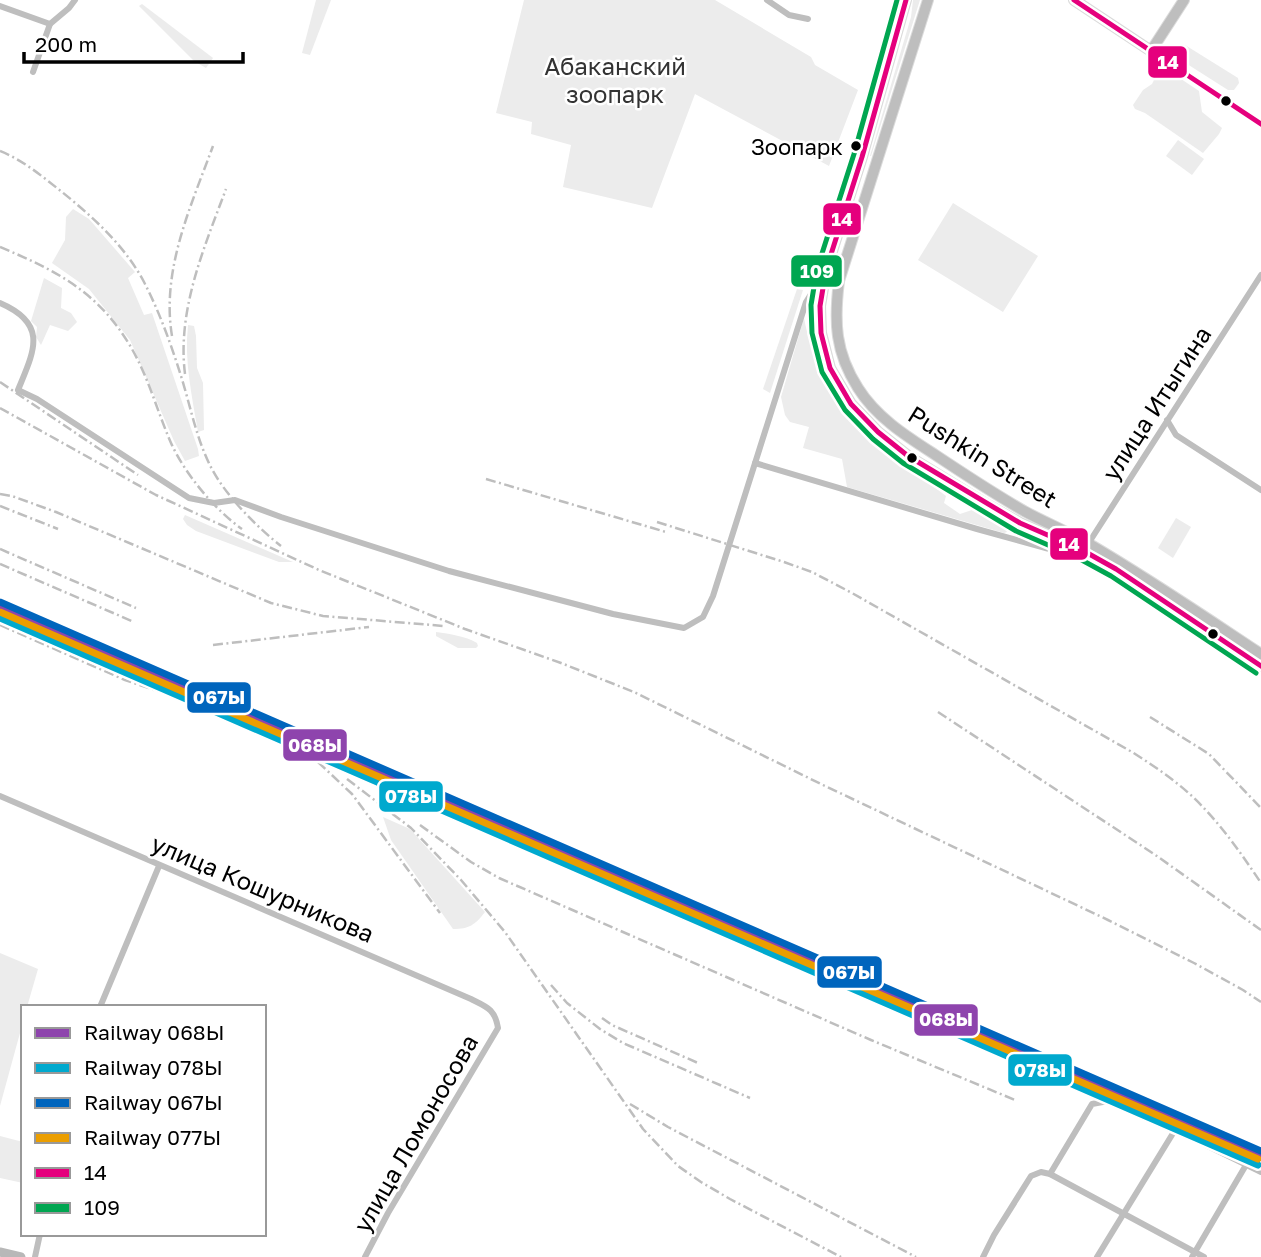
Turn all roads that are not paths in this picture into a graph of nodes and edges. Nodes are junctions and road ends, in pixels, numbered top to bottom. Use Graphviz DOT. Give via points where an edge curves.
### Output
graph roads {
  1 [pos="75,0"];
  2 [pos="767,0"];
  3 [pos="906,0"];
  4 [pos="928,0"];
  5 [pos="1074,0"];
  6 [pos="1184,0"];
  7 [pos="0,6"];
  8 [pos="808,19"];
  9 [pos="50,24"];
  10 [pos="1151,51"];
  11 [pos="33,72"];
  12 [pos="1261,124"];
  13 [pos="826,270"];
  14 [pos="1261,275"];
  15 [pos="0,303"];
  16 [pos="1167,420"];
  17 [pos="755,463"];
  18 [pos="1261,490"];
  19 [pos="1086,547"];
  20 [pos="1261,654"];
  21 [pos="1261,666"];
  22 [pos="0,796"];
  23 [pos="159,866"];
  24 [pos="101,1005"];
  25 [pos="498,1028"];
  26 [pos="1175,1130"];
  27 [pos="1246,1165"];
  28 [pos="1261,1172"];
  29 [pos="1050,1174"];
  30 [pos="1124,1214"];
  31 [pos="40,1236"];
  32 [pos="0,1252"];
  33 [pos="1194,1255"];
  34 [pos="21,1257"];
  35 [pos="36,1257"];
  36 [pos="365,1257"];
  37 [pos="983,1257"];
  38 [pos="1097,1257"];
  39 [pos="1204,1257"];
  1 -- 9 [label="street"];
  2 -- 8 [label="street" via="789,15"];
  3 -- 13 [label="main road, Pushkin Street"];
  4 -- 19 [label="main road, Pushkin Street" via="839,281 836,326 843,360 859,390 908,437"];
  5 -- 10 [label="main road"];
  6 -- 10 [label="main road"];
  7 -- 9 [label="street"];
  9 -- 11 [label="street"];
  10 -- 12 [label="street"];
  13 -- 17 [label="street" via="806,302"];
  13 -- 19 [label="main road, Pushkin Street" via="821,333 830,368 851,404 878,432 934,473 1020,523"];
  14 -- 16 [label="street, улица Итыгина"];
  15 -- 17 [label="street" via="26,320 34,336 33,354 18,390 190,498 214,503 235,500 449,571 613,614 684,628 703,617"];
  16 -- 18 [label="street" via="1176,435"];
  16 -- 19 [label="street, улица Итыгина"];
  17 -- 19 [label="street" via="1054,550"];
  19 -- 20 [label="main road, Pushkin Street" via="1160,587"];
  19 -- 21 [label="main road, Pushkin Street"];
  22 -- 23 [label="street, улица Кошурникова"];
  23 -- 24 [label="street"];
  23 -- 25 [label="street, улица Кошурникова" via="471,999 489,1008"];
  25 -- 36 [label="street, улица Ломоносова"];
  26 -- 27 [label="street"];
  26 -- 29 [label="street" via="1108,1101 1092,1104"];
  26 -- 30 [label="street"];
  27 -- 28 [label="street"];
  27 -- 33 [label="street"];
  29 -- 30 [label="street"];
  29 -- 37 [label="street" via="1031,1176"];
  30 -- 33 [label="street"];
  30 -- 38 [label="street"];
  31 -- 35 [label="street"];
  32 -- 34 [label="street"];
  33 -- 39 [label="street"];
}
